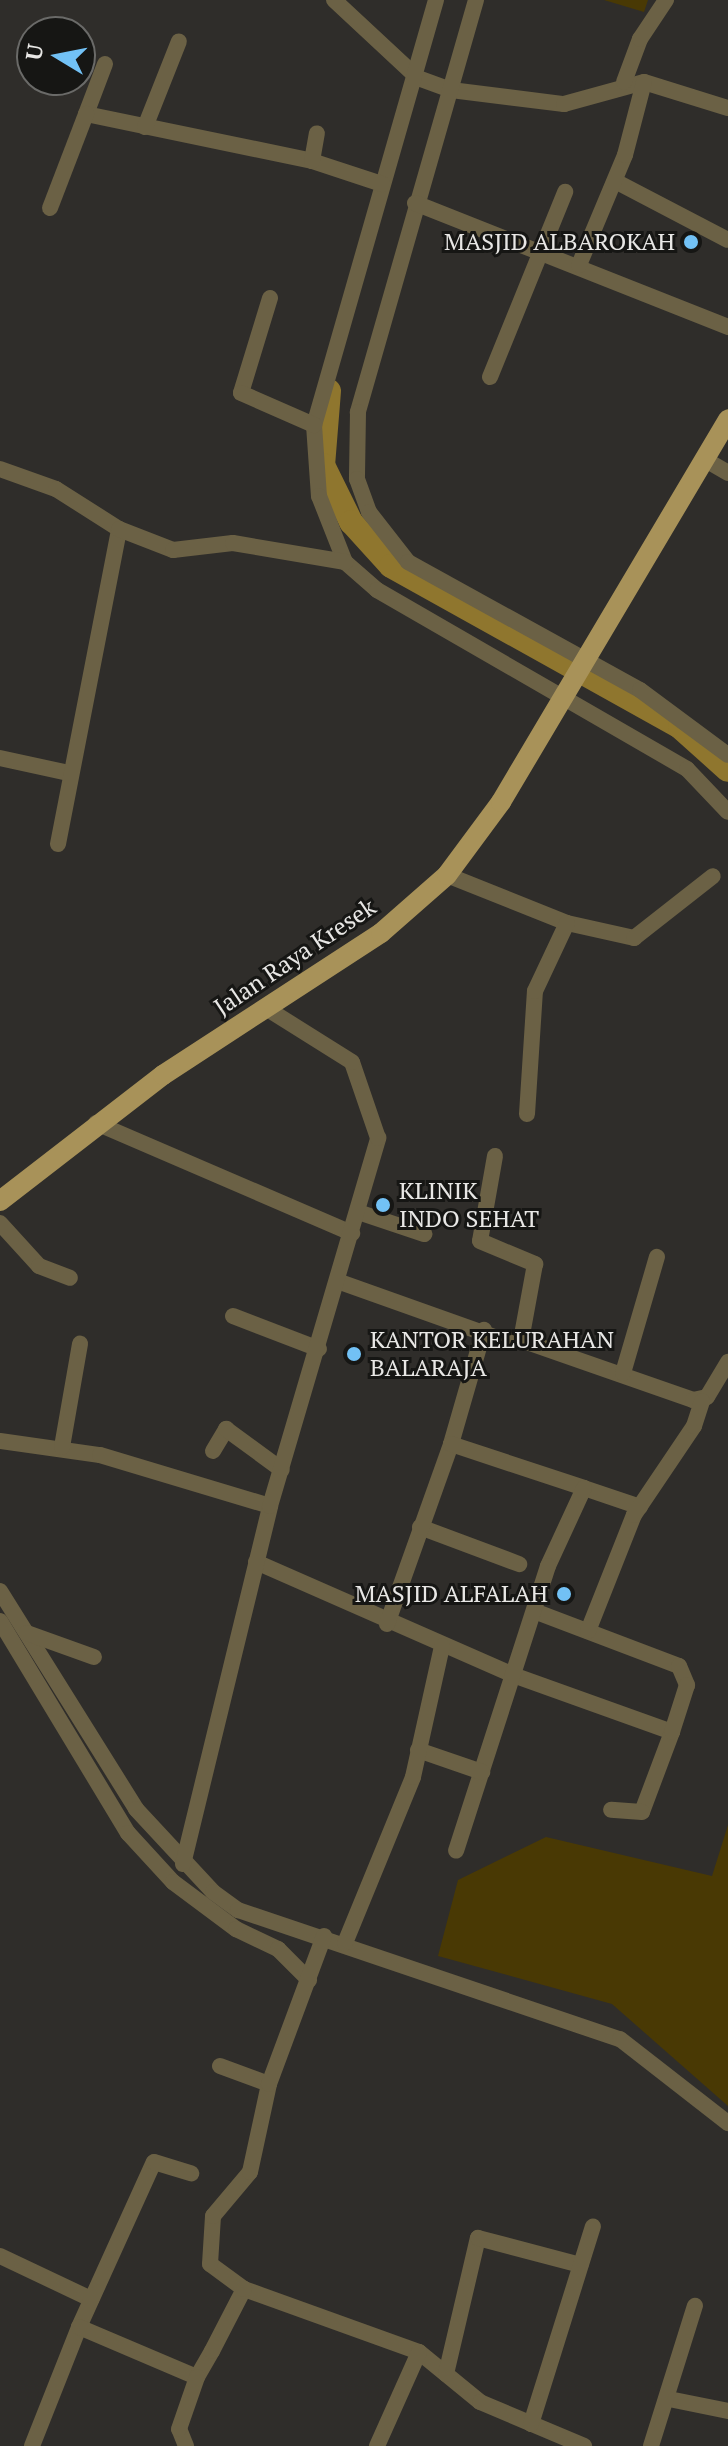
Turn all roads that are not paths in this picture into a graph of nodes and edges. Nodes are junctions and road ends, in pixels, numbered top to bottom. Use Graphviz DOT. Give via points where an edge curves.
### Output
graph roads {
  1 [pos="334,0"];
  2 [pos="436,0"];
  3 [pos="476,0"];
  4 [pos="666,0"];
  5 [pos="179,41"];
  6 [pos="105,64"];
  7 [pos="417,77"];
  8 [pos="624,82"];
  9 [pos="644,82"];
  10 [pos="448,89"];
  11 [pos="728,108"];
  12 [pos="86,114"];
  13 [pos="145,127"];
  14 [pos="317,133"];
  15 [pos="312,161"];
  16 [pos="615,181"];
  17 [pos="382,184"];
  18 [pos="565,192"];
  19 [pos="415,203"];
  20 [pos="50,208"];
  21 [pos="728,240"];
  22 [pos="544,248"];
  23 [pos="579,265"];
  24 [pos="270,298"];
  25 [pos="728,327"];
  26 [pos="490,377"];
  27 [pos="728,419"];
  28 [pos="314,425"];
  29 [pos="704,459"];
  30 [pos="0,469"];
  31 [pos="728,473"];
  32 [pos="119,529"];
  33 [pos="345,562"];
  34 [pos="582,658"];
  35 [pos="560,695"];
  36 [pos="727,750"];
  37 [pos="0,758"];
  38 [pos="69,773"];
  39 [pos="728,812"];
  40 [pos="58,844"];
  41 [pos="447,875"];
  42 [pos="713,876"];
  43 [pos="567,923"];
  44 [pos="266,1008"];
  45 [pos="527,1114"];
  46 [pos="96,1123"];
  47 [pos="495,1156"];
  48 [pos="0,1201"];
  49 [pos="358,1212"];
  50 [pos="0,1223"];
  51 [pos="352,1233"];
  52 [pos="424,1234"];
  53 [pos="657,1257"];
  54 [pos="70,1278"];
  55 [pos="340,1282"];
  56 [pos="233,1316"];
  57 [pos="484,1330"];
  58 [pos="521,1340"];
  59 [pos="80,1344"];
  60 [pos="319,1349"];
  61 [pos="728,1362"];
  62 [pos="623,1373"];
  63 [pos="702,1401"];
  64 [pos="0,1441"];
  65 [pos="451,1444"];
  66 [pos="62,1447"];
  67 [pos="213,1451"];
  68 [pos="282,1470"];
  69 [pos="584,1488"];
  70 [pos="270,1506"];
  71 [pos="640,1507"];
  72 [pos="420,1527"];
  73 [pos="256,1562"];
  74 [pos="519,1564"];
  75 [pos="2,1599"];
  76 [pos="534,1611"];
  77 [pos="0,1621"];
  78 [pos="387,1624"];
  79 [pos="588,1631"];
  80 [pos="27,1633"];
  81 [pos="442,1646"];
  82 [pos="94,1657"];
  83 [pos="513,1675"];
  84 [pos="672,1732"];
  85 [pos="418,1750"];
  86 [pos="482,1772"];
  87 [pos="611,1810"];
  88 [pos="456,1850"];
  89 [pos="183,1864"];
  90 [pos="323,1943"];
  91 [pos="345,1943"];
  92 [pos="310,1979"];
  93 [pos="220,2066"];
  94 [pos="269,2084"];
  95 [pos="728,2123"];
  96 [pos="191,2173"];
  97 [pos="593,2226"];
  98 [pos="0,2256"];
  99 [pos="581,2265"];
  100 [pos="244,2289"];
  101 [pos="91,2299"];
  102 [pos="695,2306"];
  103 [pos="79,2327"];
  104 [pos="419,2352"];
  105 [pos="446,2374"];
  106 [pos="197,2377"];
  107 [pos="669,2399"];
  108 [pos="728,2411"];
  109 [pos="531,2424"];
  110 [pos="32,2446"];
  111 [pos="186,2446"];
  112 [pos="377,2446"];
  113 [pos="584,2446"];
  114 [pos="651,2446"];
  1 -- 7 [label="street"];
  2 -- 7 [label="street"];
  3 -- 10 [label="street"];
  4 -- 8 [label="street" via="640,39"];
  5 -- 13 [label="street"];
  6 -- 12 [label="street"];
  7 -- 10 [label="street"];
  7 -- 17 [label="street"];
  8 -- 9 [label="street"];
  8 -- 10 [label="street" via="564,104"];
  9 -- 11 [label="street"];
  9 -- 16 [label="street"];
  10 -- 19 [label="street"];
  12 -- 13 [label="street"];
  12 -- 20 [label="street"];
  13 -- 15 [label="street"];
  14 -- 15 [label="street"];
  15 -- 17 [label="street"];
  16 -- 21 [label="street"];
  16 -- 23 [label="street"];
  17 -- 28 [label="street"];
  18 -- 22 [label="street"];
  19 -- 22 [label="street"];
  19 -- 34 [label="street" via="354,433 369,512 408,562"];
  22 -- 23 [label="street"];
  22 -- 26 [label="street"];
  23 -- 25 [label="street"];
  24 -- 28 [label="street" via="241,393"];
  27 -- 29 [label="main road, Jalan Raya Kresek"];
  28 -- 33 [label="street" via="312,470"];
  29 -- 31 [label="street"];
  29 -- 34 [label="main road, Jalan Raya Kresek"];
  30 -- 32 [label="street" via="56,489"];
  32 -- 33 [label="street" via="173,550 233,543"];
  32 -- 38 [label="street"];
  33 -- 35 [label="street" via="377,590 528,672"];
  34 -- 35 [label="main road, Jalan Raya Kresek"];
  34 -- 36 [label="street"];
  35 -- 39 [label="street" via="687,769"];
  35 -- 41 [label="main road, Jalan Raya Kresek" via="501,802"];
  37 -- 38 [label="street"];
  38 -- 40 [label="street"];
  41 -- 43 [label="street"];
  41 -- 44 [label="main road, Jalan Raya Kresek" via="381,933"];
  42 -- 43 [label="street" via="629,937"];
  43 -- 45 [label="street" via="535,991"];
  44 -- 46 [label="main road, Jalan Raya Kresek"];
  44 -- 49 [label="street" via="352,1062 363,1080 378,1138"];
  46 -- 48 [label="main road, Jalan Raya Kresek"];
  46 -- 51 [label="street"];
  47 -- 58 [label="street" via="480,1241 534,1262"];
  49 -- 51 [label="street"];
  49 -- 52 [label="street"];
  50 -- 54 [label="street" via="39,1266"];
  51 -- 55 [label="street"];
  53 -- 62 [label="street"];
  55 -- 57 [label="street"];
  55 -- 60 [label="street"];
  56 -- 60 [label="street"];
  57 -- 58 [label="street"];
  57 -- 65 [label="street"];
  58 -- 62 [label="street"];
  59 -- 66 [label="street"];
  60 -- 68 [label="street"];
  61 -- 63 [label="street"];
  62 -- 63 [label="street"];
  63 -- 71 [label="street"];
  64 -- 66 [label="street"];
  65 -- 69 [label="street"];
  65 -- 72 [label="street"];
  66 -- 70 [label="street"];
  67 -- 68 [label="street" via="226,1429"];
  68 -- 70 [label="street"];
  69 -- 71 [label="street"];
  69 -- 76 [label="street"];
  70 -- 73 [label="street"];
  71 -- 79 [label="street"];
  72 -- 74 [label="street"];
  72 -- 78 [label="street"];
  73 -- 78 [label="street"];
  73 -- 89 [label="street"];
  75 -- 80 [label="street"];
  76 -- 79 [label="street"];
  76 -- 83 [label="street"];
  77 -- 92 [label="street" via="128,1833 184,1891 236,1929 278,1949"];
  78 -- 81 [label="street"];
  79 -- 84 [label="street" via="684,1670 687,1685"];
  80 -- 82 [label="street"];
  80 -- 89 [label="street" via="136,1809"];
  81 -- 83 [label="street"];
  81 -- 85 [label="street"];
  83 -- 84 [label="street"];
  83 -- 86 [label="street"];
  84 -- 87 [label="street" via="642,1812"];
  85 -- 86 [label="street"];
  85 -- 91 [label="street"];
  86 -- 88 [label="street"];
  89 -- 90 [label="street" via="238,1910"];
  90 -- 91 [label="street"];
  90 -- 92 [label="street"];
  91 -- 95 [label="street" via="620,2039"];
  92 -- 94 [label="street"];
  93 -- 94 [label="street"];
  94 -- 100 [label="street" via="250,2172 213,2216 207,2254 218,2274"];
  96 -- 101 [label="street" via="154,2162"];
  97 -- 99 [label="street"];
  98 -- 101 [label="street"];
  99 -- 105 [label="street" via="478,2238"];
  99 -- 109 [label="street"];
  100 -- 104 [label="street"];
  100 -- 106 [label="street"];
  101 -- 103 [label="street"];
  102 -- 107 [label="street"];
  103 -- 106 [label="street"];
  103 -- 110 [label="street"];
  104 -- 105 [label="street"];
  104 -- 112 [label="street"];
  105 -- 109 [label="street" via="480,2402"];
  106 -- 111 [label="street" via="179,2429"];
  107 -- 108 [label="street"];
  107 -- 114 [label="street"];
  109 -- 113 [label="street"];
}
